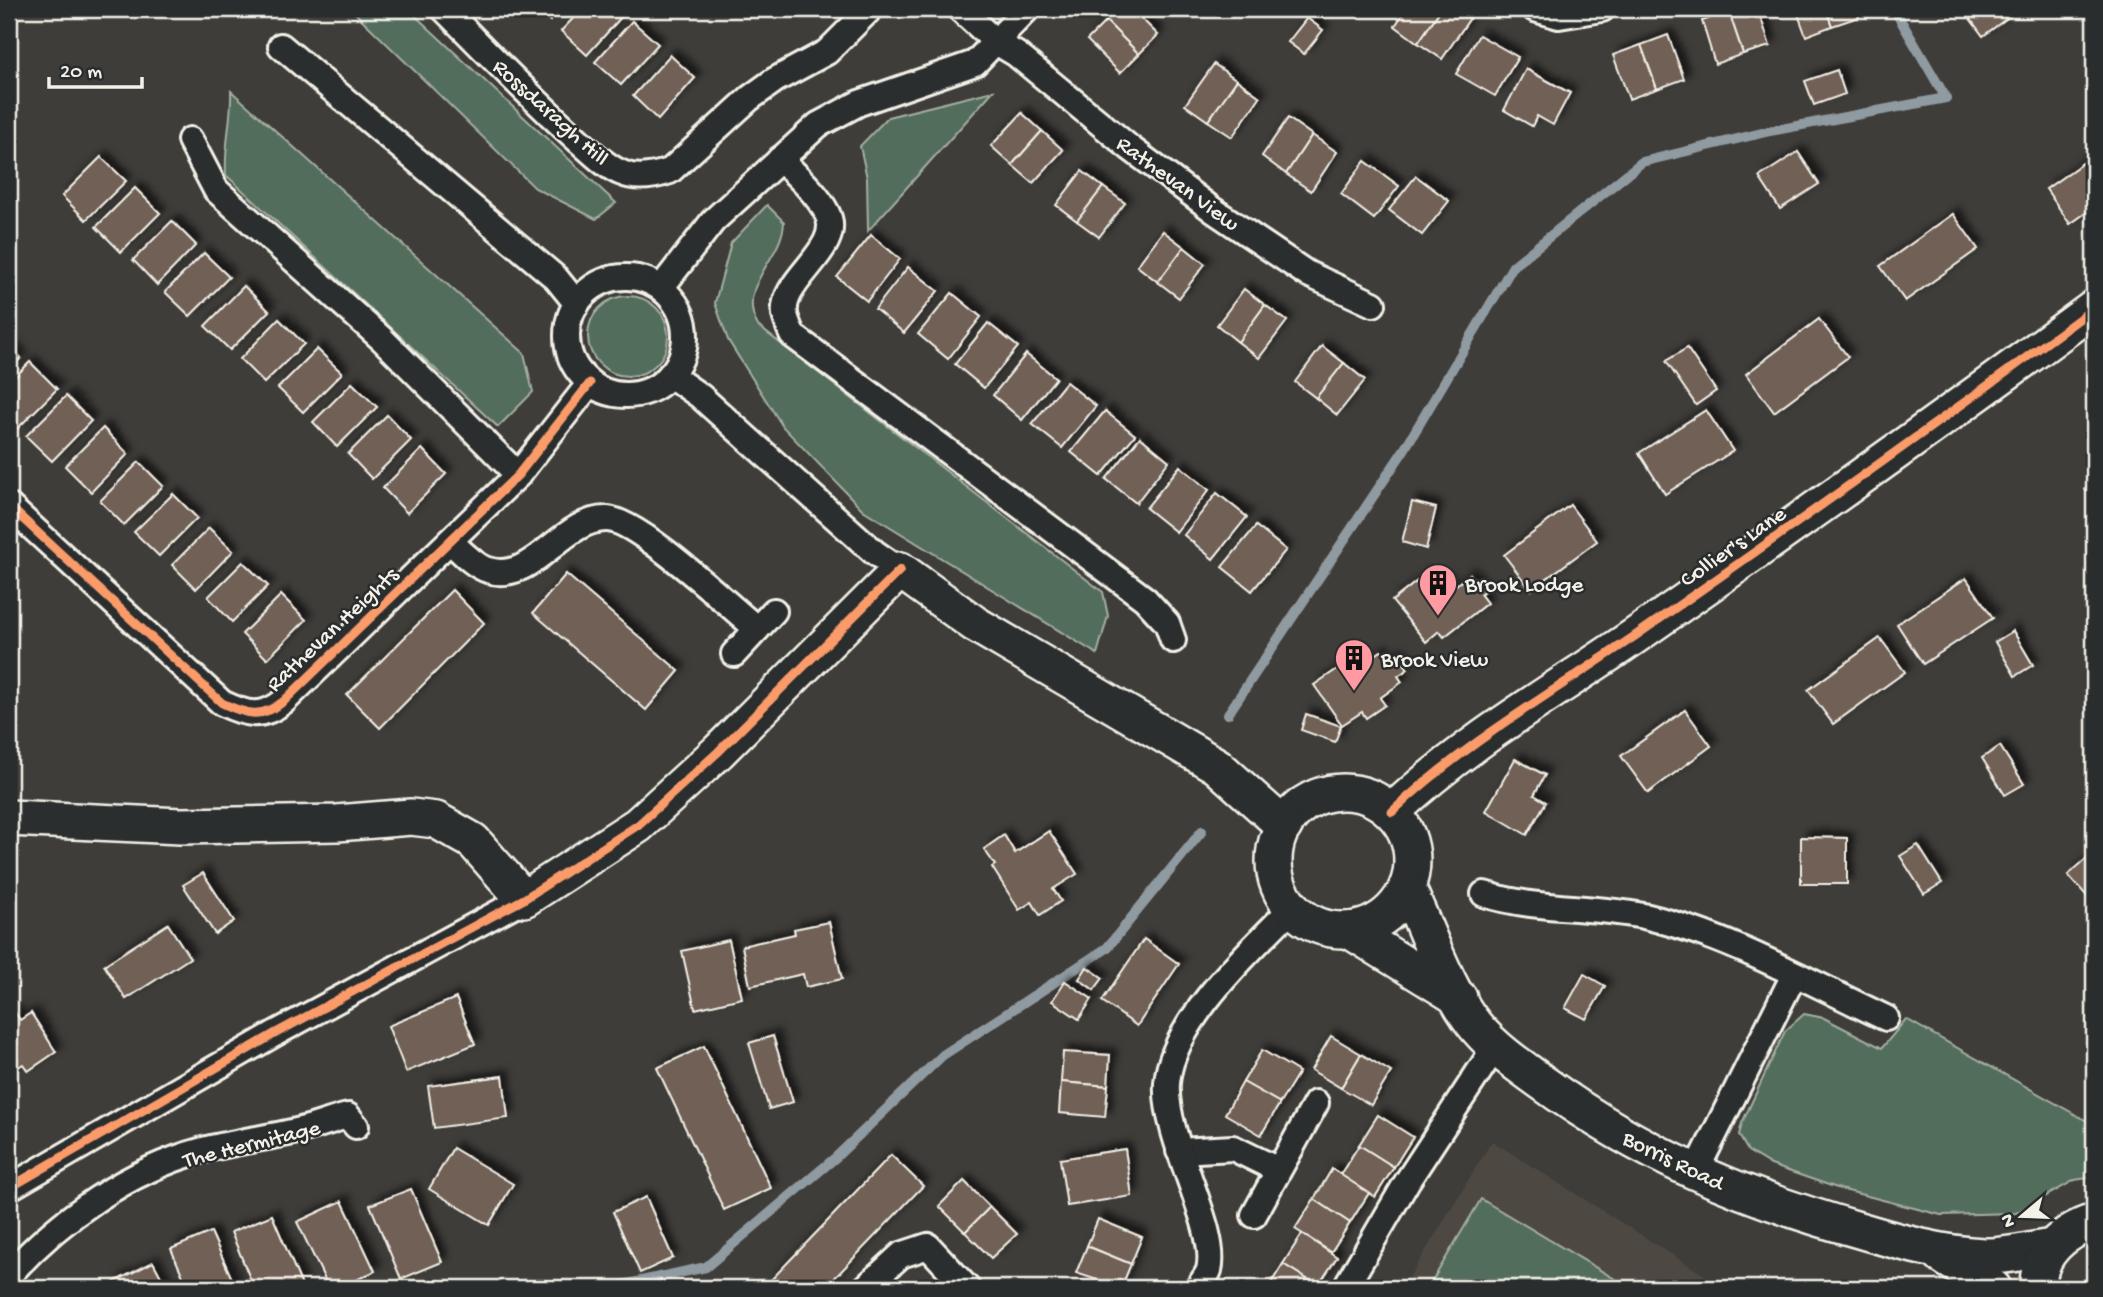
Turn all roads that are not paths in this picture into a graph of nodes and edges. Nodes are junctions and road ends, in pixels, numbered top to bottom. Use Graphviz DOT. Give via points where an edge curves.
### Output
graph roads {
  1 [pos="444,9"];
  2 [pos="870,9"];
  3 [pos="960,9"];
  4 [pos="1027,9"];
  5 [pos="1535,9"];
  6 [pos="1602,9"];
  7 [pos="996,42"];
  8 [pos="281,46"];
  9 [pos="190,140"];
  10 [pos="780,159"];
  11 [pos="661,288"];
  12 [pos="577,304"];
  13 [pos="1373,304"];
  14 [pos="2094,308"];
  15 [pos="670,375"];
  16 [pos="590,383"];
  17 [pos="518,475"];
  18 [pos="9,506"];
  19 [pos="450,541"];
  20 [pos="900,570"];
  21 [pos="774,611"];
  22 [pos="757,629"];
  23 [pos="1173,640"];
  24 [pos="734,654"];
  25 [pos="1392,812"];
  26 [pos="9,818"];
  27 [pos="1284,826"];
  28 [pos="1407,887"];
  29 [pos="1483,894"];
  30 [pos="524,900"];
  31 [pos="1292,908"];
  32 [pos="1349,930"];
  33 [pos="1794,975"];
  34 [pos="1459,998"];
  35 [pos="1886,1018"];
  36 [pos="1495,1048"];
  37 [pos="1315,1103"];
  38 [pos="356,1126"];
  39 [pos="1178,1152"];
  40 [pos="1278,1170"];
  41 [pos="1695,1173"];
  42 [pos="9,1188"];
  43 [pos="1254,1215"];
  44 [pos="2094,1222"];
  45 [pos="2052,1247"];
  46 [pos="1933,1249"];
  47 [pos="9,1275"];
  48 [pos="865,1288"];
  49 [pos="967,1288"];
  50 [pos="1198,1288"];
  51 [pos="1345,1288"];
  52 [pos="1993,1288"];
  53 [pos="2039,1288"];
  1 -- 2 [label="street, Rossdaragh Hill" via="574,136 611,166 635,176 670,171 758,92 827,51"];
  3 -- 7 [label="street, Rathevan View"];
  4 -- 7 [label="street"];
  5 -- 6 [label="street" via="1559,16"];
  7 -- 10 [label="street" via="975,63 859,103 818,125"];
  7 -- 13 [label="street, Rathevan View" via="1213,210 1306,273"];
  8 -- 12 [label="street" via="556,278"];
  9 -- 17 [label="street" via="216,190 382,339"];
  10 -- 11 [label="street" via="713,221"];
  10 -- 23 [label="street" via="807,187 830,223 816,259 786,300 784,313 792,335 1145,599 1167,623"];
  11 -- 12 [label="street" via="624,277 605,281"];
  11 -- 15 [label="street" via="679,310 686,336"];
  12 -- 16 [label="street" via="567,337 574,363"];
  14 -- 25 [label="street, Collier's Lane" via="1837,496 1482,738"];
  15 -- 16 [label="street" via="645,392 626,395"];
  15 -- 20 [label="street"];
  16 -- 17 [label="street, Rathevan Heights"];
  17 -- 19 [label="street, Rathevan Heights"];
  18 -- 19 [label="street, Rathevan Heights" via="222,703 248,715 265,713 284,701"];
  19 -- 22 [label="street" via="488,570 511,572 588,522 608,519 634,528"];
  20 -- 27 [label="street" via="975,624 1217,766"];
  20 -- 30 [label="street" via="638,825"];
  21 -- 22 [label="street"];
  22 -- 24 [label="street"];
  25 -- 27 [label="street" via="1363,795 1328,793 1306,802"];
  25 -- 28 [label="street" via="1404,828 1412,852"];
  26 -- 30 [label="street" via="181,826 411,817 436,820 472,841"];
  27 -- 31 [label="street" via="1274,852 1274,870"];
  28 -- 32 [label="street" via="1383,918"];
  28 -- 34 [label="street, Borris Road"];
  29 -- 33 [label="street" via="1512,903 1648,917 1720,941"];
  30 -- 42 [label="street" via="276,1033"];
  31 -- 32 [label="street" via="1316,925"];
  31 -- 39 [label="street" via="1201,1004 1179,1047 1167,1083"];
  32 -- 34 [label="street, Borris Road"];
  33 -- 35 [label="street"];
  33 -- 41 [label="street"];
  34 -- 36 [label="street, Borris Road"];
  36 -- 41 [label="street, Borris Road" via="1578,1108"];
  36 -- 51 [label="street" via="1408,1180"];
  37 -- 40 [label="street"];
  38 -- 47 [label="street, The Hermitage" via="348,1116 162,1165 69,1219"];
  39 -- 40 [label="street" via="1233,1148"];
  39 -- 50 [label="street" via="1210,1247 1209,1270"];
  40 -- 43 [label="street"];
  41 -- 46 [label="street, Borris Road" via="1813,1217"];
  44 -- 45 [label="street" via="2064,1235"];
  45 -- 46 [label="street, Borris Road" via="1985,1257"];
  45 -- 53 [label="street"];
  46 -- 52 [label="street, Borris Road"];
  48 -- 49 [label="street" via="901,1255 928,1246"];
}
